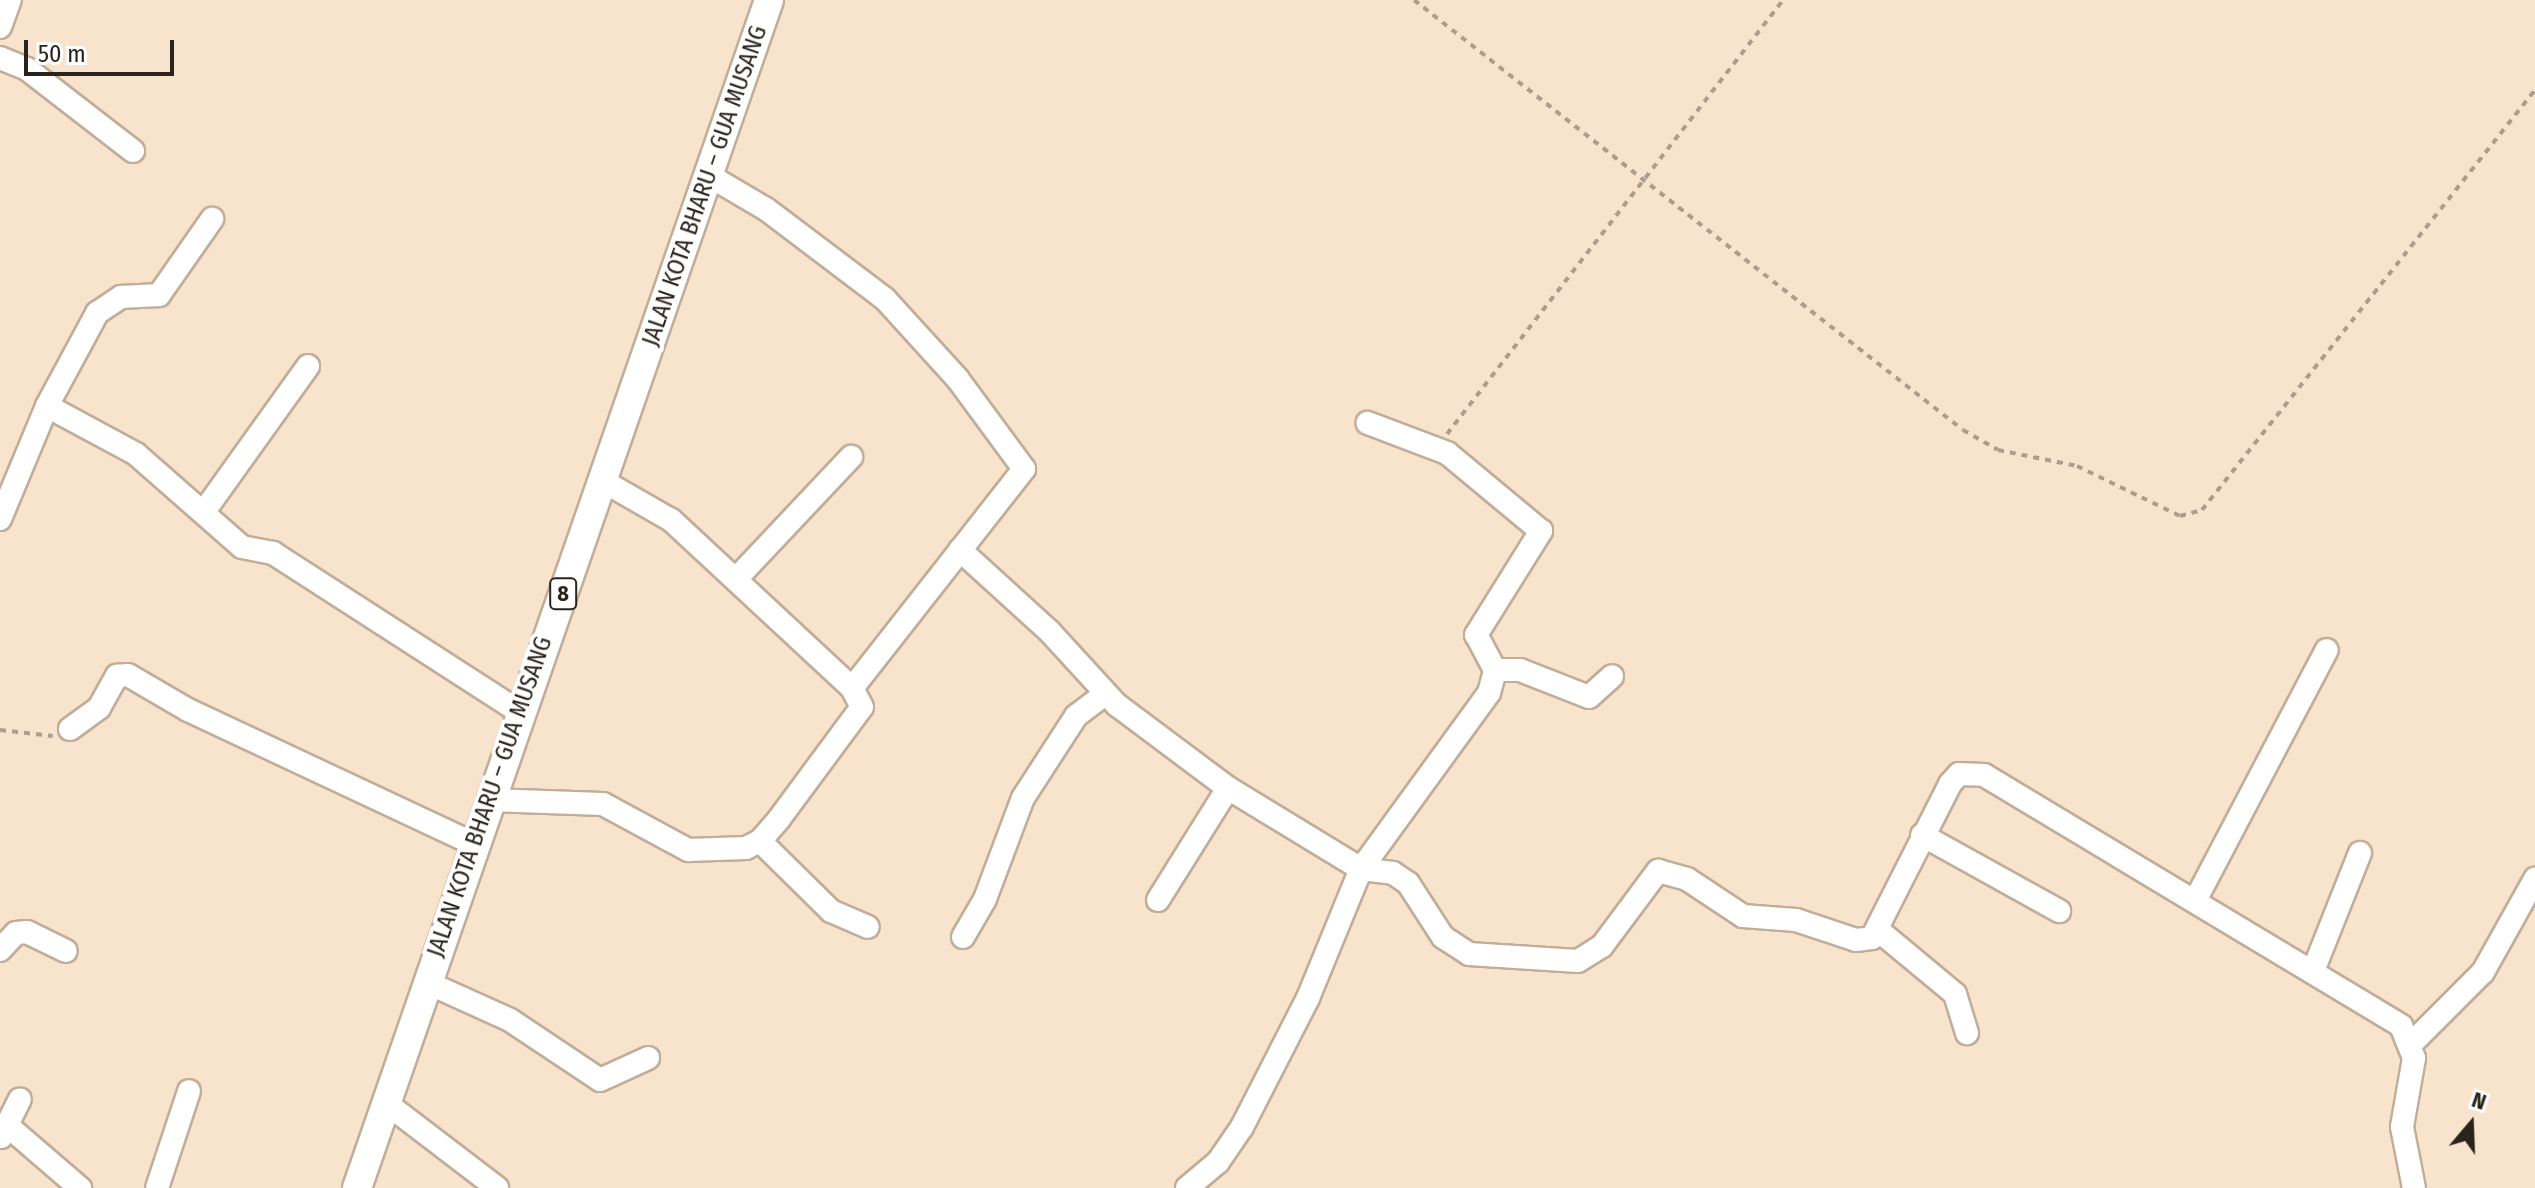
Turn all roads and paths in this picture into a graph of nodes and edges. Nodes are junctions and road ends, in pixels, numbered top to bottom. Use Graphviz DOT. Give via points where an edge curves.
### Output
graph roads {
  1 [pos="10,0"];
  2 [pos="769,0"];
  3 [pos="1414,0"];
  4 [pos="1783,0"];
  5 [pos="0,27"];
  6 [pos="0,58"];
  7 [pos="2535,90"];
  8 [pos="133,151"];
  9 [pos="708,175"];
  10 [pos="1644,178"];
  11 [pos="212,219"];
  12 [pos="308,366"];
  13 [pos="47,406"];
  14 [pos="1368,423"];
  15 [pos="1447,453"];
  16 [pos="851,457"];
  17 [pos="603,481"];
  18 [pos="205,510"];
  19 [pos="0,519"];
  20 [pos="960,550"];
  21 [pos="736,579"];
  22 [pos="2327,650"];
  23 [pos="1495,670"];
  24 [pos="1612,676"];
  25 [pos="852,688"];
  26 [pos="1105,694"];
  27 [pos="520,712"];
  28 [pos="70,729"];
  29 [pos="0,730"];
  30 [pos="1228,788"];
  31 [pos="489,800"];
  32 [pos="1922,835"];
  33 [pos="760,841"];
  34 [pos="474,844"];
  35 [pos="2360,853"];
  36 [pos="1361,869"];
  37 [pos="2535,879"];
  38 [pos="2196,899"];
  39 [pos="1158,900"];
  40 [pos="2059,911"];
  41 [pos="868,927"];
  42 [pos="1878,930"];
  43 [pos="963,937"];
  44 [pos="0,950"];
  45 [pos="66,951"];
  46 [pos="2313,971"];
  47 [pos="426,982"];
  48 [pos="1967,1033"];
  49 [pos="2412,1043"];
  50 [pos="648,1058"];
  51 [pos="189,1091"];
  52 [pos="20,1099"];
  53 [pos="386,1103"];
  54 [pos="4,1133"];
  55 [pos="79,1188"];
  56 [pos="157,1188"];
  57 [pos="357,1188"];
  58 [pos="497,1188"];
  59 [pos="1187,1188"];
  60 [pos="2414,1188"];
  1 -- 5 [label="street"];
  2 -- 9 [label="main road, JALAN KOTA BHARU – GUA MUSANG / 8"];
  3 -- 10 [label="path"];
  4 -- 10 [label="path"];
  6 -- 8 [label="street" via="27,69"];
  7 -- 10 [label="path" via="2202,510 2180,516 2077,466 1998,450 1963,430"];
  9 -- 17 [label="main road, JALAN KOTA BHARU – GUA MUSANG / 8"];
  9 -- 20 [label="street" via="766,209 885,299 1016,454 1024,469 1021,479"];
  10 -- 15 [label="path" via="1458,413 1445,441"];
  11 -- 13 [label="street" via="159,295 121,297 97,313"];
  12 -- 18 [label="street"];
  13 -- 18 [label="street" via="136,454"];
  13 -- 19 [label="street"];
  14 -- 15 [label="street"];
  15 -- 23 [label="street" via="1541,531 1476,635"];
  16 -- 21 [label="street"];
  17 -- 21 [label="street" via="671,520"];
  17 -- 27 [label="main road, JALAN KOTA BHARU – GUA MUSANG / 8"];
  18 -- 27 [label="street" via="242,547 273,553"];
  20 -- 25 [label="street"];
  20 -- 26 [label="street" via="1050,632"];
  21 -- 25 [label="street"];
  22 -- 38 [label="street"];
  23 -- 24 [label="street" via="1520,670 1589,697"];
  23 -- 36 [label="street" via="1489,693"];
  25 -- 33 [label="street" via="862,707"];
  26 -- 30 [label="street"];
  26 -- 43 [label="street" via="1076,716 1023,798 985,899"];
  27 -- 31 [label="main road, JALAN KOTA BHARU – GUA MUSANG / 8"];
  28 -- 29 [label="path" via="38,738"];
  28 -- 34 [label="street" via="99,708 117,676 128,675 188,710"];
  30 -- 36 [label="street"];
  30 -- 39 [label="street"];
  31 -- 33 [label="street" via="603,804 703,853"];
  31 -- 34 [label="main road, JALAN KOTA BHARU – GUA MUSANG / 8"];
  32 -- 38 [label="street" via="1950,784 1971,772"];
  32 -- 40 [label="street"];
  32 -- 42 [label="street"];
  33 -- 41 [label="street" via="831,911"];
  34 -- 47 [label="main road, JALAN KOTA BHARU – GUA MUSANG / 8"];
  35 -- 46 [label="street"];
  36 -- 42 [label="street" via="1393,873 1408,883 1443,937 1469,954 1578,961 1602,946 1658,871 1687,879 1743,916 1796,920 1856,940"];
  36 -- 59 [label="street" via="1308,998 1242,1127 1218,1162"];
  37 -- 49 [label="street" via="2483,972"];
  38 -- 46 [label="street"];
  42 -- 48 [label="street" via="1955,994"];
  44 -- 45 [label="street" via="16,933 27,932"];
  46 -- 49 [label="street" via="2401,1026"];
  47 -- 50 [label="street" via="510,1020 600,1080"];
  47 -- 53 [label="main road, JALAN KOTA BHARU – GUA MUSANG / 8"];
  49 -- 60 [label="street" via="2402,1127"];
  51 -- 56 [label="street"];
  52 -- 54 [label="street"];
  53 -- 57 [label="main road, JALAN KOTA BHARU – GUA MUSANG / 8"];
  53 -- 58 [label="street"];
  54 -- 55 [label="street"];
}
